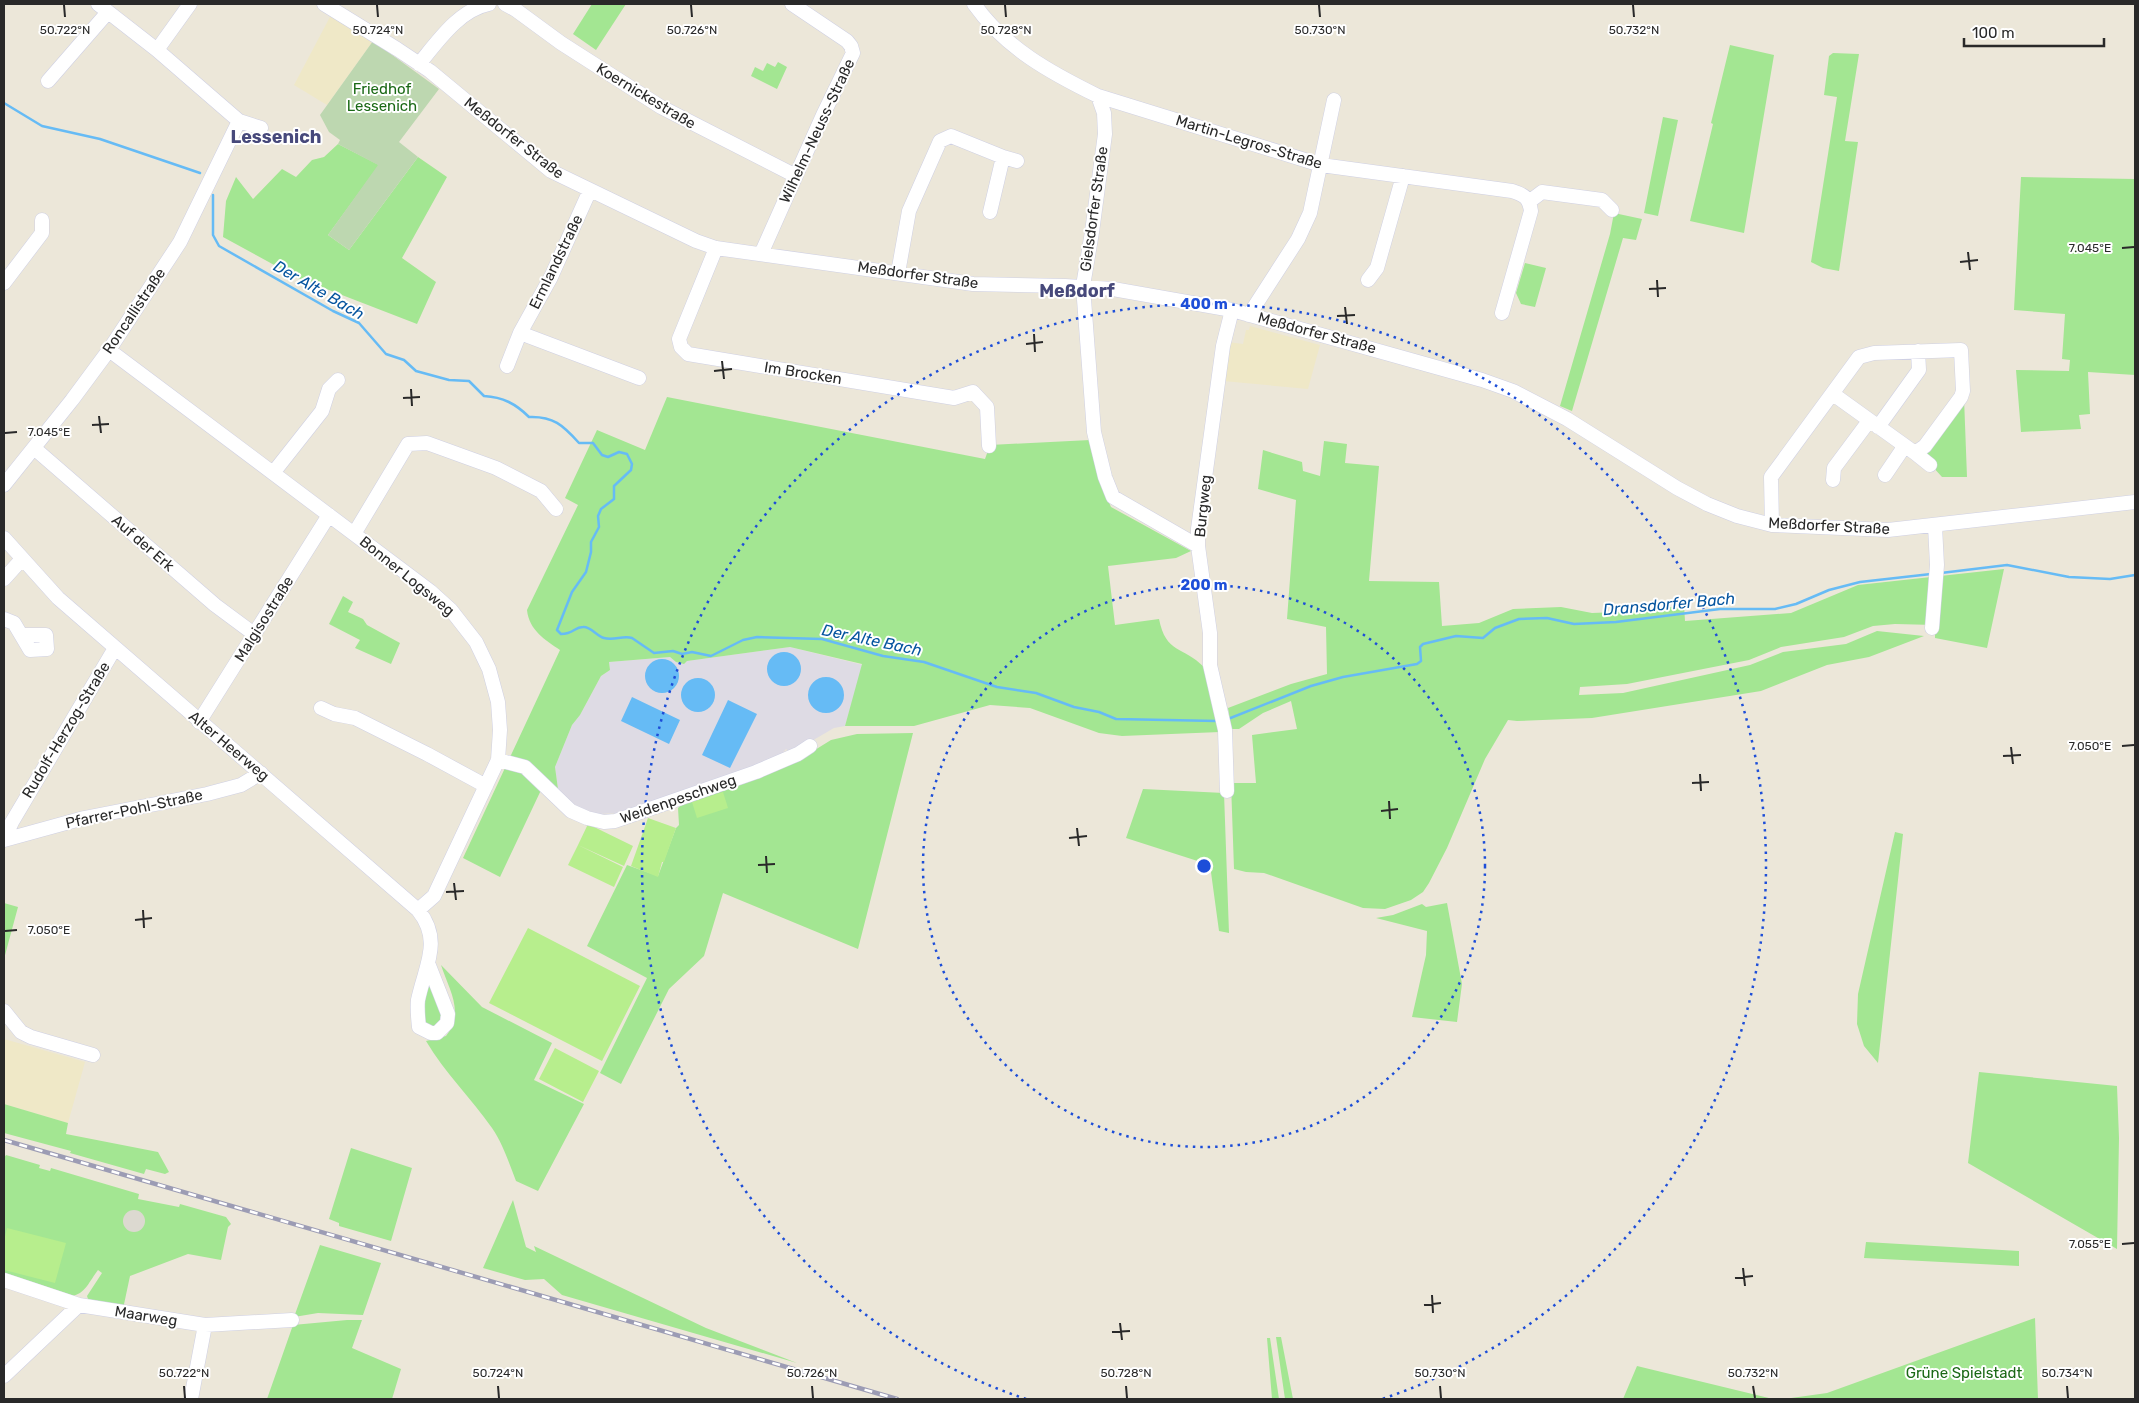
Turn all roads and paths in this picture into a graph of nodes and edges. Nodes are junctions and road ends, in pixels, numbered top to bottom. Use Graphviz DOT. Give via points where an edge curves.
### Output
graph roads {
  1 [pos="190,4"];
  2 [pos="324,4"];
  3 [pos="489,4"];
  4 [pos="505,4"];
  5 [pos="792,4"];
  6 [pos="974,4"];
  7 [pos="103,8"];
  8 [pos="157,50"];
  9 [pos="419,64"];
  10 [pos="48,81"];
  11 [pos="1098,96"];
  12 [pos="1334,100"];
  13 [pos="239,121"];
  14 [pos="261,128"];
  15 [pos="1321,165"];
  16 [pos="796,176"];
  17 [pos="1403,176"];
  18 [pos="590,190"];
  19 [pos="1530,201"];
  20 [pos="1612,210"];
  21 [pos="990,212"];
  22 [pos="42,220"];
  23 [pos="716,248"];
  24 [pos="761,254"];
  25 [pos="898,273"];
  26 [pos="1368,280"];
  27 [pos="4,282"];
  28 [pos="1082,286"];
  29 [pos="1232,310"];
  30 [pos="1502,313"];
  31 [pos="1249,315"];
  32 [pos="520,333"];
  33 [pos="109,350"];
  34 [pos="1918,351"];
  35 [pos="506,366"];
  36 [pos="639,378"];
  37 [pos="338,380"];
  38 [pos="1833,394"];
  39 [pos="1874,424"];
  40 [pos="989,446"];
  41 [pos="34,448"];
  42 [pos="1910,450"];
  43 [pos="1930,465"];
  44 [pos="273,474"];
  45 [pos="1885,475"];
  46 [pos="1833,480"];
  47 [pos="4,484"];
  48 [pos="2135,502"];
  49 [pos="556,509"];
  50 [pos="329,515"];
  51 [pos="1772,524"];
  52 [pos="1935,526"];
  53 [pos="354,534"];
  54 [pos="4,538"];
  55 [pos="1198,546"];
  56 [pos="22,559"];
  57 [pos="4,579"];
  58 [pos="4,619"];
  59 [pos="1932,628"];
  60 [pos="254,634"];
  61 [pos="22,635"];
  62 [pos="115,648"];
  63 [pos="321,708"];
  64 [pos="199,722"];
  65 [pos="810,746"];
  66 [pos="498,760"];
  67 [pos="261,773"];
  68 [pos="486,786"];
  69 [pos="1227,791"];
  70 [pos="4,839"];
  71 [pos="418,910"];
  72 [pos="428,963"];
  73 [pos="4,1011"];
  74 [pos="93,1055"];
  75 [pos="4,1280"];
  76 [pos="78,1305"];
  77 [pos="292,1320"];
  78 [pos="205,1325"];
  79 [pos="4,1376"];
  80 [pos="192,1399"];
  1 -- 8 [label="street"];
  2 -- 9 [label="street, Meßdorfer Straße"];
  3 -- 9 [label="street" via="464,14"];
  4 -- 16 [label="street, Koernickestraße" via="661,107"];
  5 -- 16 [label="street, Wilhelm-Neuss-Straße" via="846,41 853,53"];
  6 -- 11 [label="street" via="997,33 1036,63"];
  7 -- 8 [label="street"];
  7 -- 10 [label="street"];
  8 -- 13 [label="street"];
  9 -- 18 [label="street, Meßdorfer Straße" via="551,171"];
  11 -- 15 [label="street, Martin-Legros-Straße"];
  11 -- 28 [label="street, Gielsdorfer Straße" via="1104,113 1105,134"];
  12 -- 15 [label="street"];
  13 -- 14 [label="street"];
  13 -- 33 [label="street, Roncallistraße" via="180,242"];
  15 -- 17 [label="street, Martin-Legros-Straße"];
  15 -- 31 [label="street" via="1310,213 1298,238"];
  16 -- 24 [label="street, Wilhelm-Neuss-Straße"];
  17 -- 19 [label="street, Martin-Legros-Straße" via="1512,191 1524,194"];
  17 -- 26 [label="street" via="1378,268"];
  18 -- 23 [label="street, Meßdorfer Straße"];
  18 -- 32 [label="street, Ermlandstraße" via="551,277"];
  19 -- 20 [label="street" via="1542,192 1602,200"];
  19 -- 30 [label="street" via="1531,211"];
  21 -- 25 [label="street" via="1010,159 951,136 940,141 909,211"];
  22 -- 27 [label="street" via="42,234"];
  23 -- 24 [label="street, Meßdorfer Straße"];
  23 -- 40 [label="street, Im Brocken" via="680,339 681,347 688,354 954,398 973,392 987,407"];
  24 -- 25 [label="street, Meßdorfer Straße"];
  25 -- 28 [label="street, Meßdorfer Straße" via="973,284"];
  28 -- 29 [label="street, Meßdorfer Straße"];
  28 -- 55 [label="street, Gielsdorfer Straße" via="1094,432 1109,489 1125,505"];
  29 -- 31 [label="street, Meßdorfer Straße"];
  29 -- 55 [label="street, Burgweg" via="1222,356"];
  31 -- 51 [label="street, Meßdorfer Straße" via="1513,391 1567,418 1707,504 1737,516"];
  32 -- 35 [label="street, Ermlandstraße"];
  32 -- 36 [label="street"];
  33 -- 41 [label="street, Roncallistraße"];
  33 -- 44 [label="street, Bonner Logsweg"];
  34 -- 38 [label="street" via="1859,357"];
  34 -- 39 [label="street" via="1919,370"];
  34 -- 42 [label="street" via="1961,350 1963,391 1926,446"];
  37 -- 44 [label="street" via="329,389 322,411"];
  38 -- 39 [label="street"];
  38 -- 51 [label="street" via="1771,477"];
  39 -- 42 [label="street"];
  39 -- 46 [label="street" via="1834,468"];
  41 -- 47 [label="street, Roncallistraße"];
  41 -- 60 [label="street, Auf der Erk" via="215,606"];
  42 -- 43 [label="street"];
  42 -- 45 [label="street"];
  44 -- 50 [label="street, Bonner Logsweg"];
  48 -- 52 [label="street, Meßdorfer Straße"];
  49 -- 53 [label="street, Bonner Logsweg" via="541,491 496,468 427,443 408,444"];
  50 -- 53 [label="street, Bonner Logsweg"];
  50 -- 60 [label="street, Malgisostraße"];
  51 -- 52 [label="street, Meßdorfer Straße" via="1888,530"];
  52 -- 59 [label="street" via="1937,565"];
  53 -- 66 [label="street, Bonner Logsweg" via="440,600 464,624 476,642 489,669 498,702"];
  54 -- 56 [label="street, Alter Heerweg"];
  55 -- 69 [label="street, Burgweg" via="1210,633 1210,665 1225,730"];
  56 -- 57 [label="street"];
  56 -- 62 [label="street, Alter Heerweg" via="58,598"];
  58 -- 61 [label="street" via="14,623"];
  60 -- 64 [label="street, Malgisostraße"];
  62 -- 64 [label="street, Alter Heerweg"];
  62 -- 70 [label="street, Rudolf-Herzog-Straße"];
  63 -- 68 [label="street" via="355,718"];
  64 -- 67 [label="street, Alter Heerweg"];
  65 -- 66 [label="street, Weidenpeschweg" via="756,772 604,822 572,811 525,767"];
  66 -- 68 [label="street, Bonner Logsweg"];
  67 -- 70 [label="street, Pfarrer-Pohl-Straße" via="242,785 207,794 84,818"];
  67 -- 71 [label="street, Alter Heerweg"];
  68 -- 71 [label="street, Bonner Logsweg" via="434,896"];
  71 -- 72 [label="street, Alter Heerweg" via="430,933 432,944"];
  73 -- 74 [label="street" via="21,1032 31,1037 78,1044"];
  75 -- 76 [label="street, Maarweg"];
  76 -- 78 [label="street, Maarweg"];
  76 -- 79 [label="street"];
  77 -- 78 [label="street, Maarweg"];
  78 -- 80 [label="street"];
}
